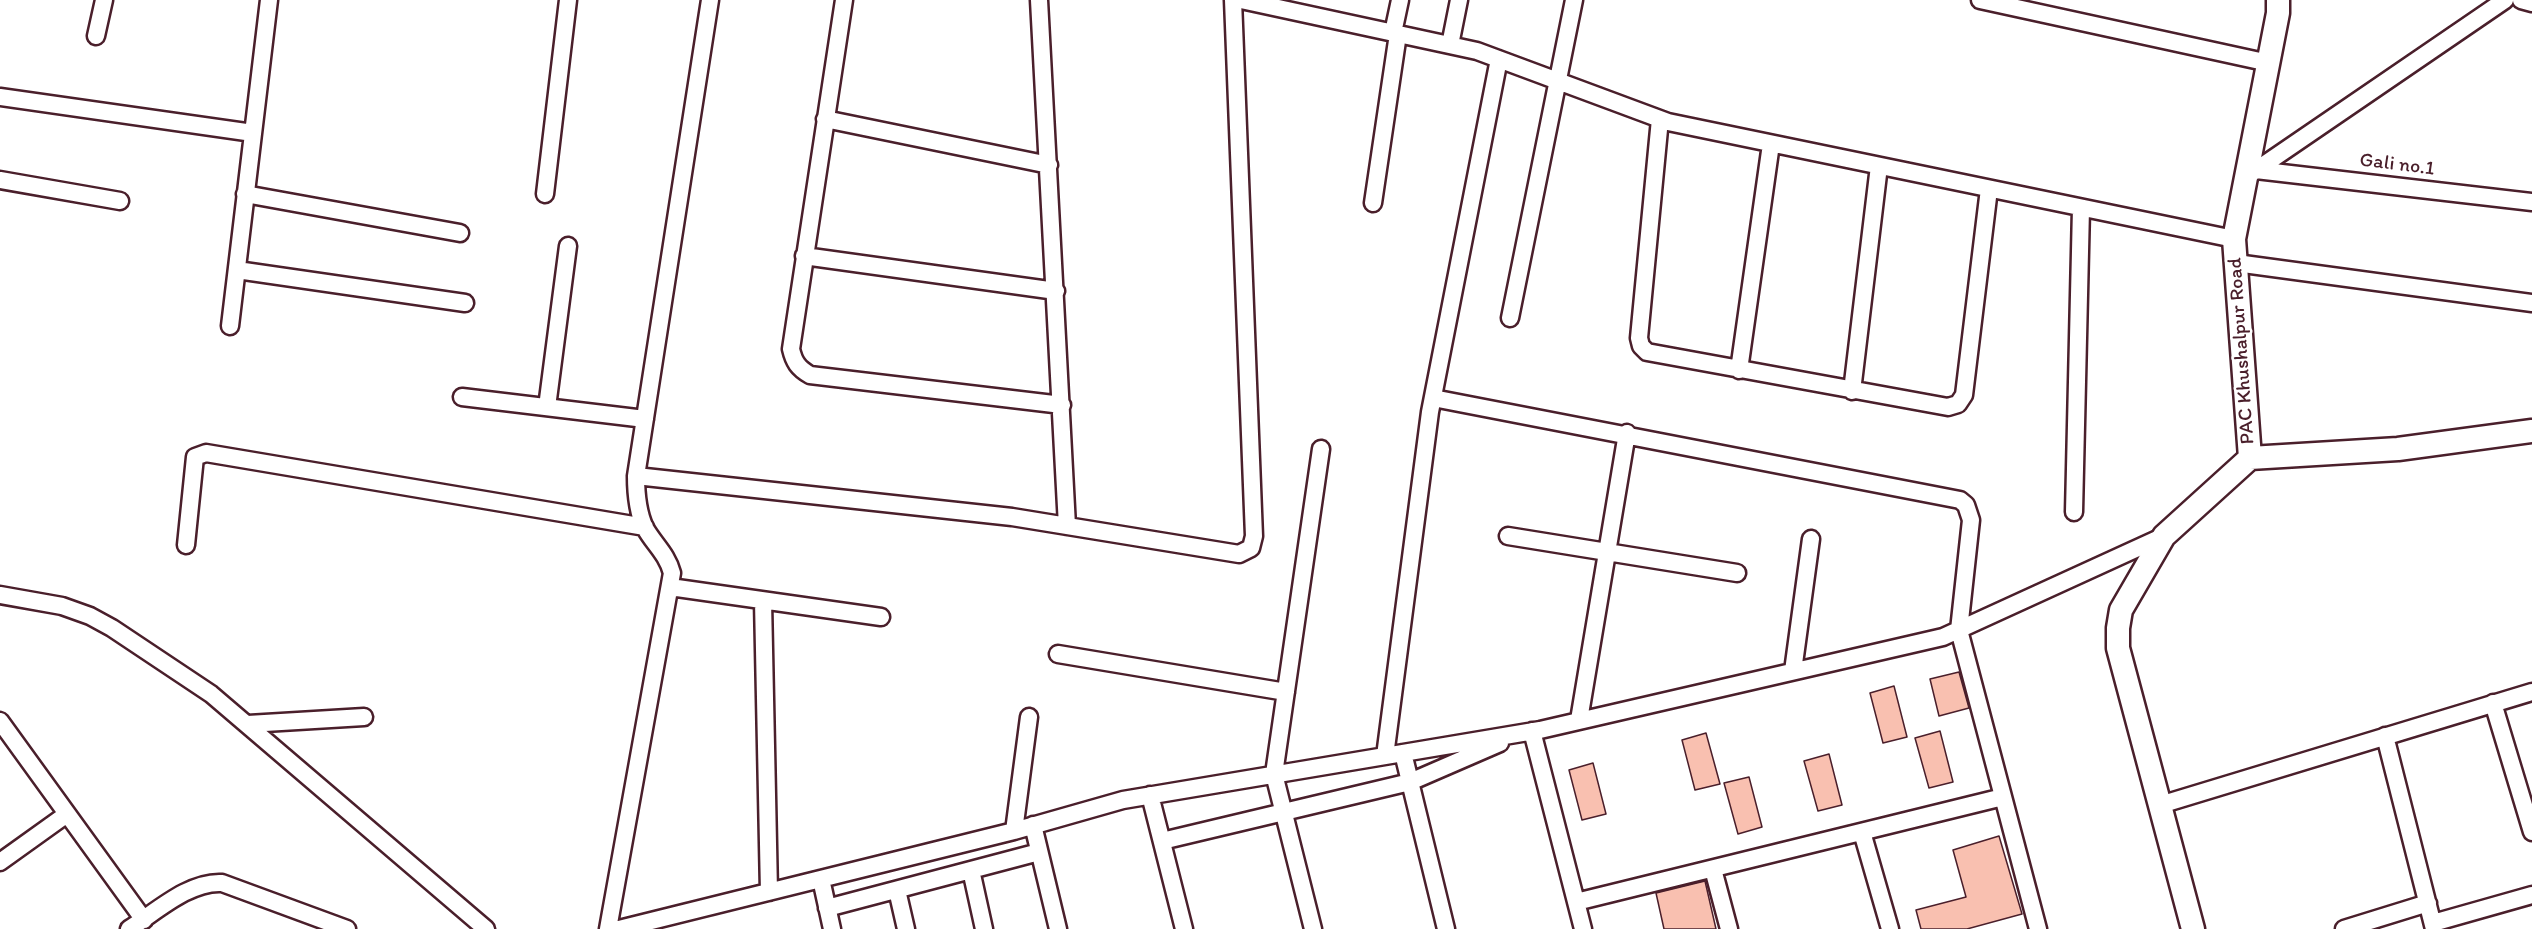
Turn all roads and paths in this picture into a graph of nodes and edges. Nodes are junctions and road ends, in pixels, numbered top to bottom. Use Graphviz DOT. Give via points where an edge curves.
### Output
graph roads {
  1 [pos="104,0"];
  2 [pos="269,0"];
  3 [pos="568,0"];
  4 [pos="710,0"];
  5 [pos="844,0"];
  6 [pos="1039,0"];
  7 [pos="1233,0"];
  8 [pos="1241,0"];
  9 [pos="1400,0"];
  10 [pos="1459,0"];
  11 [pos="1574,0"];
  12 [pos="1980,0"];
  13 [pos="2278,0"];
  14 [pos="2505,0"];
  15 [pos="2521,0"];
  16 [pos="2532,3"];
  17 [pos="2052,8"];
  18 [pos="1395,33"];
  19 [pos="96,36"];
  20 [pos="1450,45"];
  21 [pos="1499,59"];
  22 [pos="2269,63"];
  23 [pos="1557,81"];
  24 [pos="0,97"];
  25 [pos="825,119"];
  26 [pos="1660,119"];
  27 [pos="253,133"];
  28 [pos="1771,144"];
  29 [pos="1049,165"];
  30 [pos="1879,166"];
  31 [pos="2251,173"];
  32 [pos="0,180"];
  33 [pos="1989,189"];
  34 [pos="246,194"];
  35 [pos="545,194"];
  36 [pos="120,201"];
  37 [pos="2532,202"];
  38 [pos="1373,203"];
  39 [pos="2081,208"];
  40 [pos="460,233"];
  41 [pos="2234,239"];
  42 [pos="568,246"];
  43 [pos="804,256"];
  44 [pos="2236,263"];
  45 [pos="237,270"];
  46 [pos="1056,291"];
  47 [pos="465,303"];
  48 [pos="2532,303"];
  49 [pos="1510,318"];
  50 [pos="230,326"];
  51 [pos="1739,370"];
  52 [pos="1852,391"];
  53 [pos="462,397"];
  54 [pos="1432,398"];
  55 [pos="1062,405"];
  56 [pos="548,407"];
  57 [pos="645,419"];
  58 [pos="2532,431"];
  59 [pos="1627,434"];
  60 [pos="1321,449"];
  61 [pos="2250,458"];
  62 [pos="636,476"];
  63 [pos="2074,512"];
  64 [pos="1067,526"];
  65 [pos="645,527"];
  66 [pos="1508,536"];
  67 [pos="2164,536"];
  68 [pos="1811,539"];
  69 [pos="186,545"];
  70 [pos="1607,552"];
  71 [pos="1737,573"];
  72 [pos="670,587"];
  73 [pos="0,595"];
  74 [pos="763,601"];
  75 [pos="881,617"];
  76 [pos="1959,630"];
  77 [pos="1058,654"];
  78 [pos="1793,671"];
  79 [pos="1286,692"];
  80 [pos="2532,692"];
  81 [pos="2493,703"];
  82 [pos="364,717"];
  83 [pos="1029,717"];
  84 [pos="1579,720"];
  85 [pos="0,721"];
  86 [pos="248,724"];
  87 [pos="1528,732"];
  88 [pos="2385,736"];
  89 [pos="1403,753"];
  90 [pos="1385,756"];
  91 [pos="1274,774"];
  92 [pos="1410,782"];
  93 [pos="1150,795"];
  94 [pos="2003,797"];
  95 [pos="2160,805"];
  96 [pos="1284,812"];
  97 [pos="67,814"];
  98 [pos="1032,825"];
  99 [pos="1014,831"];
  100 [pos="1862,832"];
  101 [pos="2532,832"];
  102 [pos="1162,841"];
  103 [pos="1039,852"];
  104 [pos="0,862"];
  105 [pos="1713,868"];
  106 [pos="971,870"];
  107 [pos="821,879"];
  108 [pos="897,890"];
  109 [pos="769,892"];
  110 [pos="2532,895"];
  111 [pos="1576,902"];
  112 [pos="2428,903"];
  113 [pos="828,908"];
  114 [pos="144,920"];
  115 [pos="2434,926"];
  116 [pos="129,929"];
  117 [pos="346,929"];
  118 [pos="486,929"];
  119 [pos="608,929"];
  120 [pos="619,929"];
  121 [pos="832,929"];
  122 [pos="906,929"];
  123 [pos="984,929"];
  124 [pos="1058,929"];
  125 [pos="1184,929"];
  126 [pos="1313,929"];
  127 [pos="1446,929"];
  128 [pos="1583,929"];
  129 [pos="1730,929"];
  130 [pos="1890,929"];
  131 [pos="2038,929"];
  132 [pos="2193,929"];
  133 [pos="2344,929"];
  1 -- 19 [label="street"];
  2 -- 27 [label="street"];
  3 -- 35 [label="street"];
  4 -- 57 [label="street"];
  5 -- 25 [label="street"];
  6 -- 29 [label="street"];
  7 -- 64 [label="street" via="1254,536 1251,548 1239,554"];
  8 -- 18 [label="street"];
  9 -- 18 [label="street"];
  10 -- 20 [label="street"];
  11 -- 23 [label="street"];
  12 -- 17 [label="street"];
  13 -- 22 [label="main road, PAC Khushalpur Road"];
  14 -- 31 [label="street"];
  15 -- 16 [label="street"];
  17 -- 22 [label="street"];
  18 -- 20 [label="street"];
  18 -- 38 [label="street"];
  20 -- 21 [label="street"];
  21 -- 23 [label="street"];
  21 -- 54 [label="street"];
  22 -- 31 [label="main road, PAC Khushalpur Road"];
  23 -- 26 [label="street"];
  23 -- 49 [label="street"];
  24 -- 27 [label="street"];
  25 -- 29 [label="street"];
  25 -- 43 [label="street"];
  26 -- 28 [label="street"];
  26 -- 51 [label="street" via="1641,346 1647,352"];
  27 -- 34 [label="street"];
  28 -- 30 [label="street"];
  28 -- 51 [label="street"];
  29 -- 46 [label="street"];
  30 -- 33 [label="street"];
  30 -- 52 [label="street"];
  31 -- 37 [label="street, Gali no.1"];
  31 -- 41 [label="main road, PAC Khushalpur Road"];
  32 -- 36 [label="street"];
  33 -- 39 [label="street"];
  33 -- 52 [label="street" via="1964,395 1958,404 1948,408"];
  34 -- 40 [label="street"];
  34 -- 45 [label="street"];
  39 -- 41 [label="street"];
  39 -- 63 [label="street"];
  41 -- 44 [label="main road, PAC Khushalpur Road"];
  42 -- 56 [label="street"];
  43 -- 46 [label="street"];
  43 -- 55 [label="street" via="791,349 793,361 810,375"];
  44 -- 48 [label="street"];
  44 -- 61 [label="main road, PAC Khushalpur Road"];
  45 -- 47 [label="street"];
  45 -- 50 [label="street"];
  46 -- 55 [label="street"];
  51 -- 52 [label="street"];
  53 -- 56 [label="street"];
  54 -- 59 [label="street"];
  54 -- 90 [label="street"];
  55 -- 64 [label="street"];
  56 -- 57 [label="street"];
  57 -- 62 [label="street"];
  58 -- 61 [label="main road, PAC Khushalpur Road" via="2398,449"];
  59 -- 70 [label="street"];
  59 -- 76 [label="street" via="1960,500 1971,520"];
  60 -- 79 [label="street"];
  61 -- 67 [label="main road"];
  62 -- 64 [label="street"];
  62 -- 65 [label="street"];
  65 -- 69 [label="street" via="206,453 195,457"];
  65 -- 72 [label="street" via="669,560"];
  66 -- 70 [label="street"];
  67 -- 76 [label="street"];
  67 -- 95 [label="main road" via="2121,610 2118,628 2118,648"];
  68 -- 78 [label="street"];
  70 -- 71 [label="street"];
  70 -- 84 [label="street"];
  72 -- 74 [label="street"];
  72 -- 119 [label="street"];
  73 -- 86 [label="street" via="62,606 90,616 212,694"];
  74 -- 75 [label="street"];
  74 -- 109 [label="street"];
  76 -- 78 [label="street"];
  76 -- 94 [label="street"];
  77 -- 79 [label="street"];
  78 -- 84 [label="street"];
  79 -- 91 [label="street"];
  80 -- 81 [label="street"];
  81 -- 88 [label="street"];
  81 -- 101 [label="street"];
  82 -- 86 [label="street"];
  83 -- 99 [label="street"];
  84 -- 87 [label="street"];
  85 -- 97 [label="street"];
  86 -- 118 [label="street"];
  87 -- 89 [label="street"];
  87 -- 92 [label="street"];
  87 -- 111 [label="street"];
  88 -- 95 [label="street"];
  88 -- 112 [label="street"];
  89 -- 90 [label="street"];
  89 -- 92 [label="street"];
  90 -- 91 [label="street"];
  91 -- 93 [label="street"];
  91 -- 96 [label="street"];
  92 -- 96 [label="street"];
  92 -- 127 [label="street"];
  93 -- 98 [label="street" via="1105,803"];
  93 -- 102 [label="street"];
  94 -- 100 [label="street"];
  94 -- 131 [label="street"];
  95 -- 132 [label="main road"];
  96 -- 102 [label="street"];
  96 -- 126 [label="street"];
  97 -- 104 [label="street"];
  97 -- 114 [label="street"];
  98 -- 99 [label="street"];
  98 -- 103 [label="street"];
  99 -- 107 [label="street"];
  100 -- 105 [label="street"];
  100 -- 130 [label="street"];
  102 -- 125 [label="street"];
  103 -- 106 [label="street"];
  103 -- 124 [label="street"];
  105 -- 111 [label="street"];
  105 -- 129 [label="street"];
  106 -- 108 [label="street"];
  106 -- 123 [label="street"];
  107 -- 109 [label="street"];
  107 -- 113 [label="street"];
  108 -- 113 [label="street"];
  108 -- 122 [label="street"];
  109 -- 120 [label="street"];
  110 -- 115 [label="street"];
  111 -- 128 [label="street"];
  112 -- 115 [label="street"];
  112 -- 133 [label="street"];
  113 -- 121 [label="street"];
  114 -- 116 [label="street"];
  114 -- 117 [label="street" via="209,882 222,883"];
}
